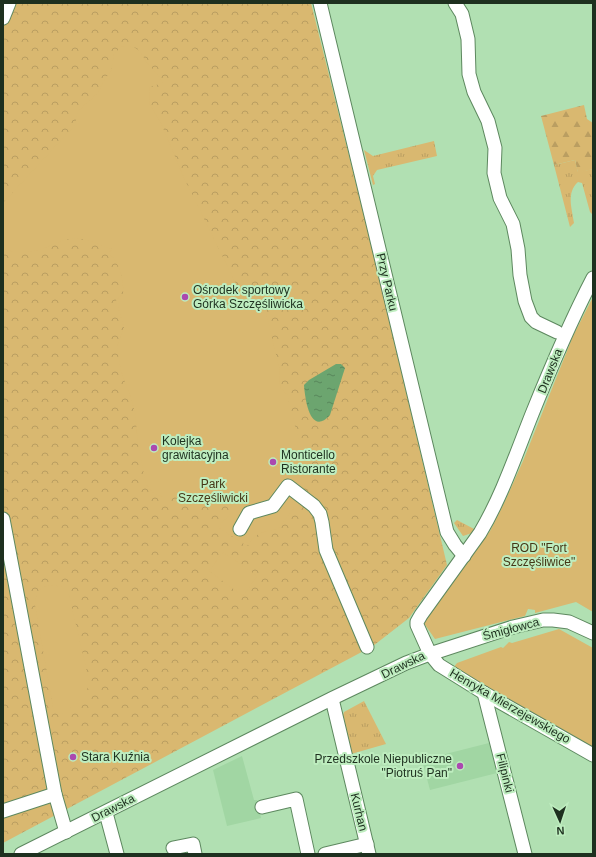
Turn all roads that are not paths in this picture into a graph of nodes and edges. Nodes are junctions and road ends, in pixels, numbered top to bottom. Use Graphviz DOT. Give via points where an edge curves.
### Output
graph roads {
  1 [pos="9,3"];
  2 [pos="320,3"];
  3 [pos="455,3"];
  4 [pos="3,18"];
  5 [pos="593,278"];
  6 [pos="557,332"];
  7 [pos="3,519"];
  8 [pos="240,529"];
  9 [pos="464,556"];
  10 [pos="593,632"];
  11 [pos="367,647"];
  12 [pos="430,654"];
  13 [pos="484,693"];
  14 [pos="332,699"];
  15 [pos="593,755"];
  16 [pos="55,794"];
  17 [pos="262,807"];
  18 [pos="3,811"];
  19 [pos="106,812"];
  20 [pos="66,832"];
  21 [pos="173,848"];
  22 [pos="368,849"];
  23 [pos="21,854"];
  24 [pos="117,854"];
  25 [pos="195,854"];
  26 [pos="308,854"];
  27 [pos="326,854"];
  28 [pos="525,854"];
  1 -- 4 [label="street"];
  2 -- 9 [label="street, Przy Parku" via="446,532"];
  3 -- 6 [label="street" via="462,14 468,39 469,74 474,92 488,121 495,148 494,173 500,198 512,224 525,301 531,317 536,322"];
  5 -- 9 [label="street, Drawska" via="564,335 495,505"];
  7 -- 16 [label="street"];
  8 -- 11 [label="street" via="249,513 273,506 288,486 314,506 320,514 326,550"];
  9 -- 12 [label="street, Drawska" via="417,622"];
  10 -- 12 [label="street, Śmigłowca" via="569,622 543,620"];
  12 -- 13 [label="street, Henryka Mierzejewskiego" via="439,665"];
  12 -- 14 [label="street, Drawska"];
  13 -- 15 [label="street, Henryka Mierzejewskiego"];
  13 -- 28 [label="street, Filipinki"];
  14 -- 19 [label="street, Drawska"];
  14 -- 22 [label="street, Kurhan"];
  16 -- 18 [label="street"];
  16 -- 20 [label="street"];
  17 -- 26 [label="street" via="296,798"];
  19 -- 20 [label="street, Drawska"];
  19 -- 24 [label="street"];
  20 -- 23 [label="street, Drawska"];
  21 -- 25 [label="street" via="193,844"];
  22 -- 27 [label="street"];
}
